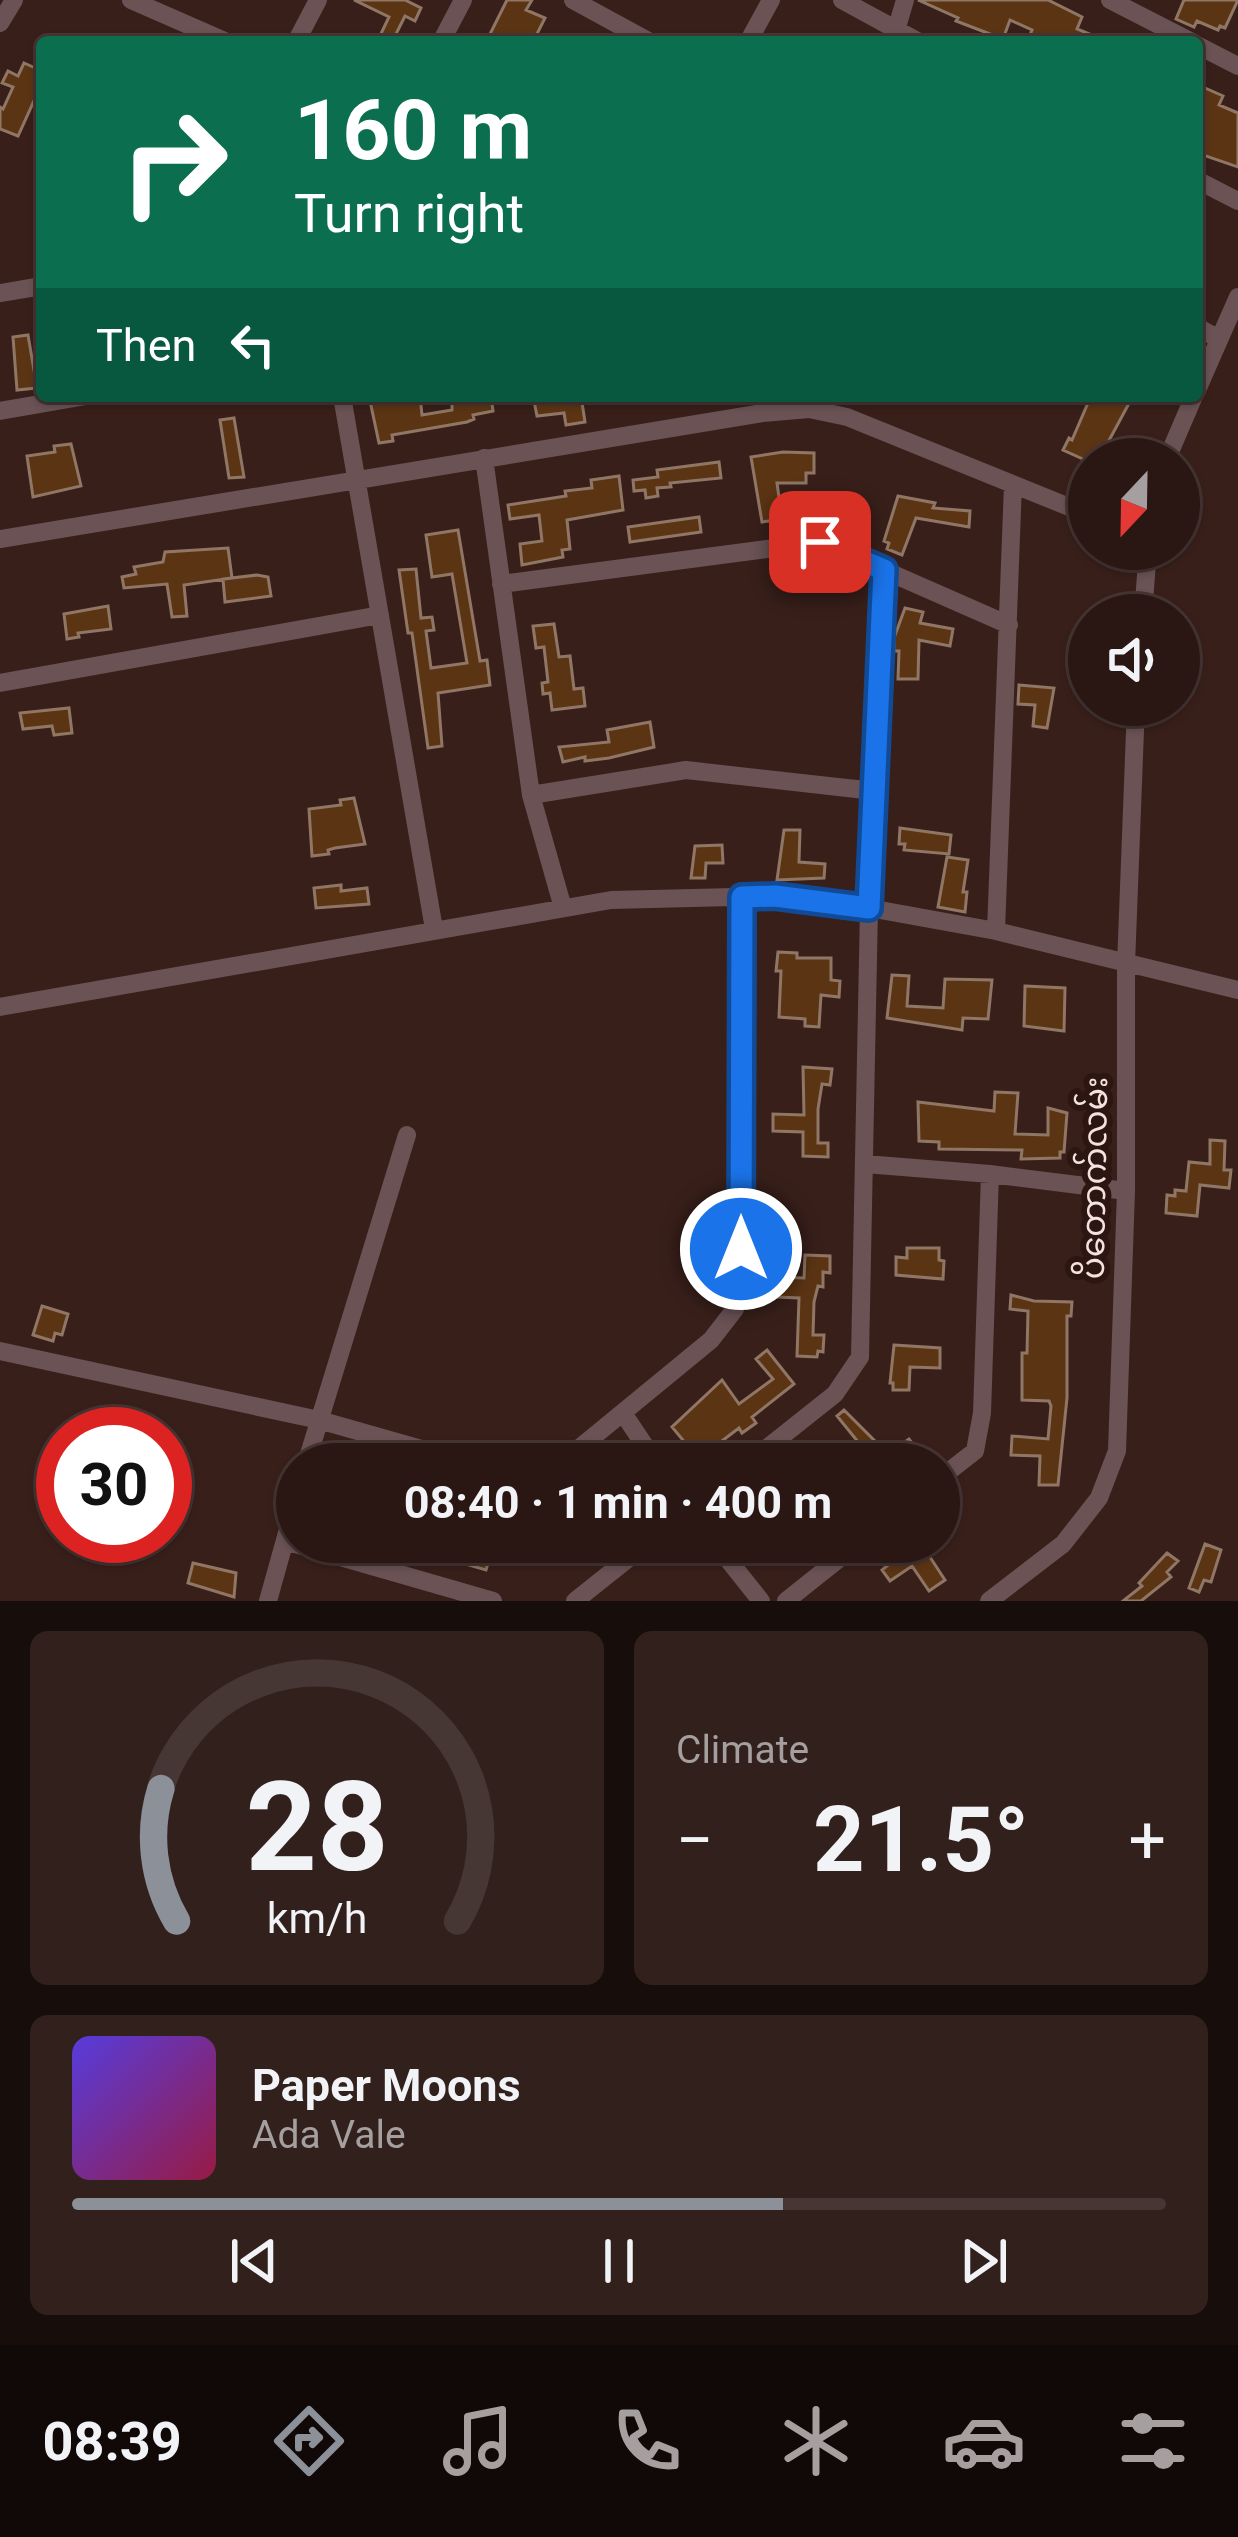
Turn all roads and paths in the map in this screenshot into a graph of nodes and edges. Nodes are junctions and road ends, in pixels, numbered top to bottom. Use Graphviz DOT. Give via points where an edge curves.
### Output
graph roads {
  1 [pos="14,0"];
  2 [pos="131,0"];
  3 [pos="318,0"];
  4 [pos="464,0"];
  5 [pos="573,0"];
  6 [pos="772,0"];
  7 [pos="842,0"];
  8 [pos="905,0"];
  9 [pos="1111,0"];
  10 [pos="165,7"];
  11 [pos="0,23"];
  12 [pos="216,36"];
  13 [pos="299,36"];
  14 [pos="444,36"];
  15 [pos="639,36"];
  16 [pos="751,36"];
  17 [pos="894,36"];
  18 [pos="1180,36"];
  19 [pos="1203,48"];
  20 [pos="1238,66"];
  21 [pos="1203,183"];
  22 [pos="1238,201"];
  23 [pos="36,287"];
  24 [pos="0,293"];
  25 [pos="1238,296"];
  26 [pos="1203,330"];
  27 [pos="1219,339"];
  28 [pos="1203,377"];
  29 [pos="52,402"];
  30 [pos="343,402"];
  31 [pos="1192,402"];
  32 [pos="810,403"];
  33 [pos="0,411"];
  34 [pos="1176,438"];
  35 [pos="484,458"];
  36 [pos="357,478"];
  37 [pos="1013,484"];
  38 [pos="1068,506"];
  39 [pos="0,539"];
  40 [pos="884,570"];
  41 [pos="501,584"];
  42 [pos="380,615"];
  43 [pos="1009,625"];
  44 [pos="0,683"];
  45 [pos="1135,726"];
  46 [pos="874,791"];
  47 [pos="531,795"];
  48 [pos="742,897"];
  49 [pos="563,908"];
  50 [pos="869,908"];
  51 [pos="434,929"];
  52 [pos="996,931"];
  53 [pos="1126,965"];
  54 [pos="1238,990"];
  55 [pos="0,1007"];
  56 [pos="407,1135"];
  57 [pos="865,1164"];
  58 [pos="989,1174"];
  59 [pos="1126,1191"];
  60 [pos="0,1352"];
  61 [pos="622,1413"];
  62 [pos="319,1420"];
  63 [pos="312,1443"];
  64 [pos="400,1443"];
  65 [pos="586,1443"];
  66 [pos="643,1443"];
  67 [pos="774,1443"];
  68 [pos="960,1462"];
  69 [pos="279,1563"];
  70 [pos="361,1563"];
  71 [pos="623,1563"];
  72 [pos="730,1563"];
  73 [pos="834,1563"];
  74 [pos="268,1601"];
  75 [pos="493,1601"];
  76 [pos="575,1601"];
  77 [pos="761,1601"];
  78 [pos="786,1601"];
  79 [pos="989,1601"];
  1 -- 11 [label="street"];
  2 -- 10 [label="street"];
  3 -- 13 [label="street"];
  4 -- 14 [label="street"];
  5 -- 15 [label="street"];
  6 -- 16 [label="street"];
  7 -- 17 [label="street"];
  8 -- 17 [label="street"];
  9 -- 18 [label="street"];
  10 -- 12 [label="street"];
  19 -- 20 [label="street"];
  21 -- 22 [label="street"];
  23 -- 24 [label="street"];
  25 -- 27 [label="street"];
  26 -- 27 [label="street"];
  27 -- 28 [label="street"];
  29 -- 33 [label="street"];
  30 -- 36 [label="street"];
  31 -- 34 [label="street"];
  32 -- 35 [label="street"];
  32 -- 37 [label="street"];
  35 -- 36 [label="street"];
  35 -- 41 [label="street"];
  36 -- 39 [label="street"];
  36 -- 42 [label="street"];
  37 -- 38 [label="street"];
  37 -- 43 [label="street"];
  40 -- 41 [label="street" via="820,542"];
  40 -- 43 [label="street"];
  40 -- 46 [label="street"];
  41 -- 47 [label="street"];
  42 -- 44 [label="street"];
  42 -- 51 [label="street"];
  43 -- 52 [label="street"];
  45 -- 53 [label="street, ပိတောက်လမ်း"];
  46 -- 47 [label="street" via="686,770"];
  46 -- 50 [label="street"];
  47 -- 49 [label="street"];
  48 -- 49 [label="street"];
  48 -- 50 [label="street"];
  48 -- 61 [label="street" via="734,1310 711,1340"];
  49 -- 51 [label="street"];
  50 -- 52 [label="street"];
  50 -- 57 [label="street"];
  51 -- 55 [label="street"];
  52 -- 53 [label="street"];
  53 -- 54 [label="street"];
  53 -- 59 [label="street, ပိတောက်လမ်း"];
  56 -- 62 [label="street"];
  57 -- 58 [label="street"];
  57 -- 67 [label="street" via="860,1357 835,1394"];
  58 -- 59 [label="street"];
  58 -- 68 [label="street" via="982,1413 975,1450"];
  59 -- 79 [label="street, ပိတောက်လမ်း" via="1117,1451 1099,1498 1063,1544"];
  60 -- 62 [label="street"];
  61 -- 65 [label="street"];
  61 -- 66 [label="street"];
  62 -- 63 [label="street"];
  62 -- 64 [label="street"];
  69 -- 74 [label="street"];
  70 -- 75 [label="street"];
  71 -- 76 [label="street"];
  72 -- 77 [label="street"];
  73 -- 78 [label="street"];
}
